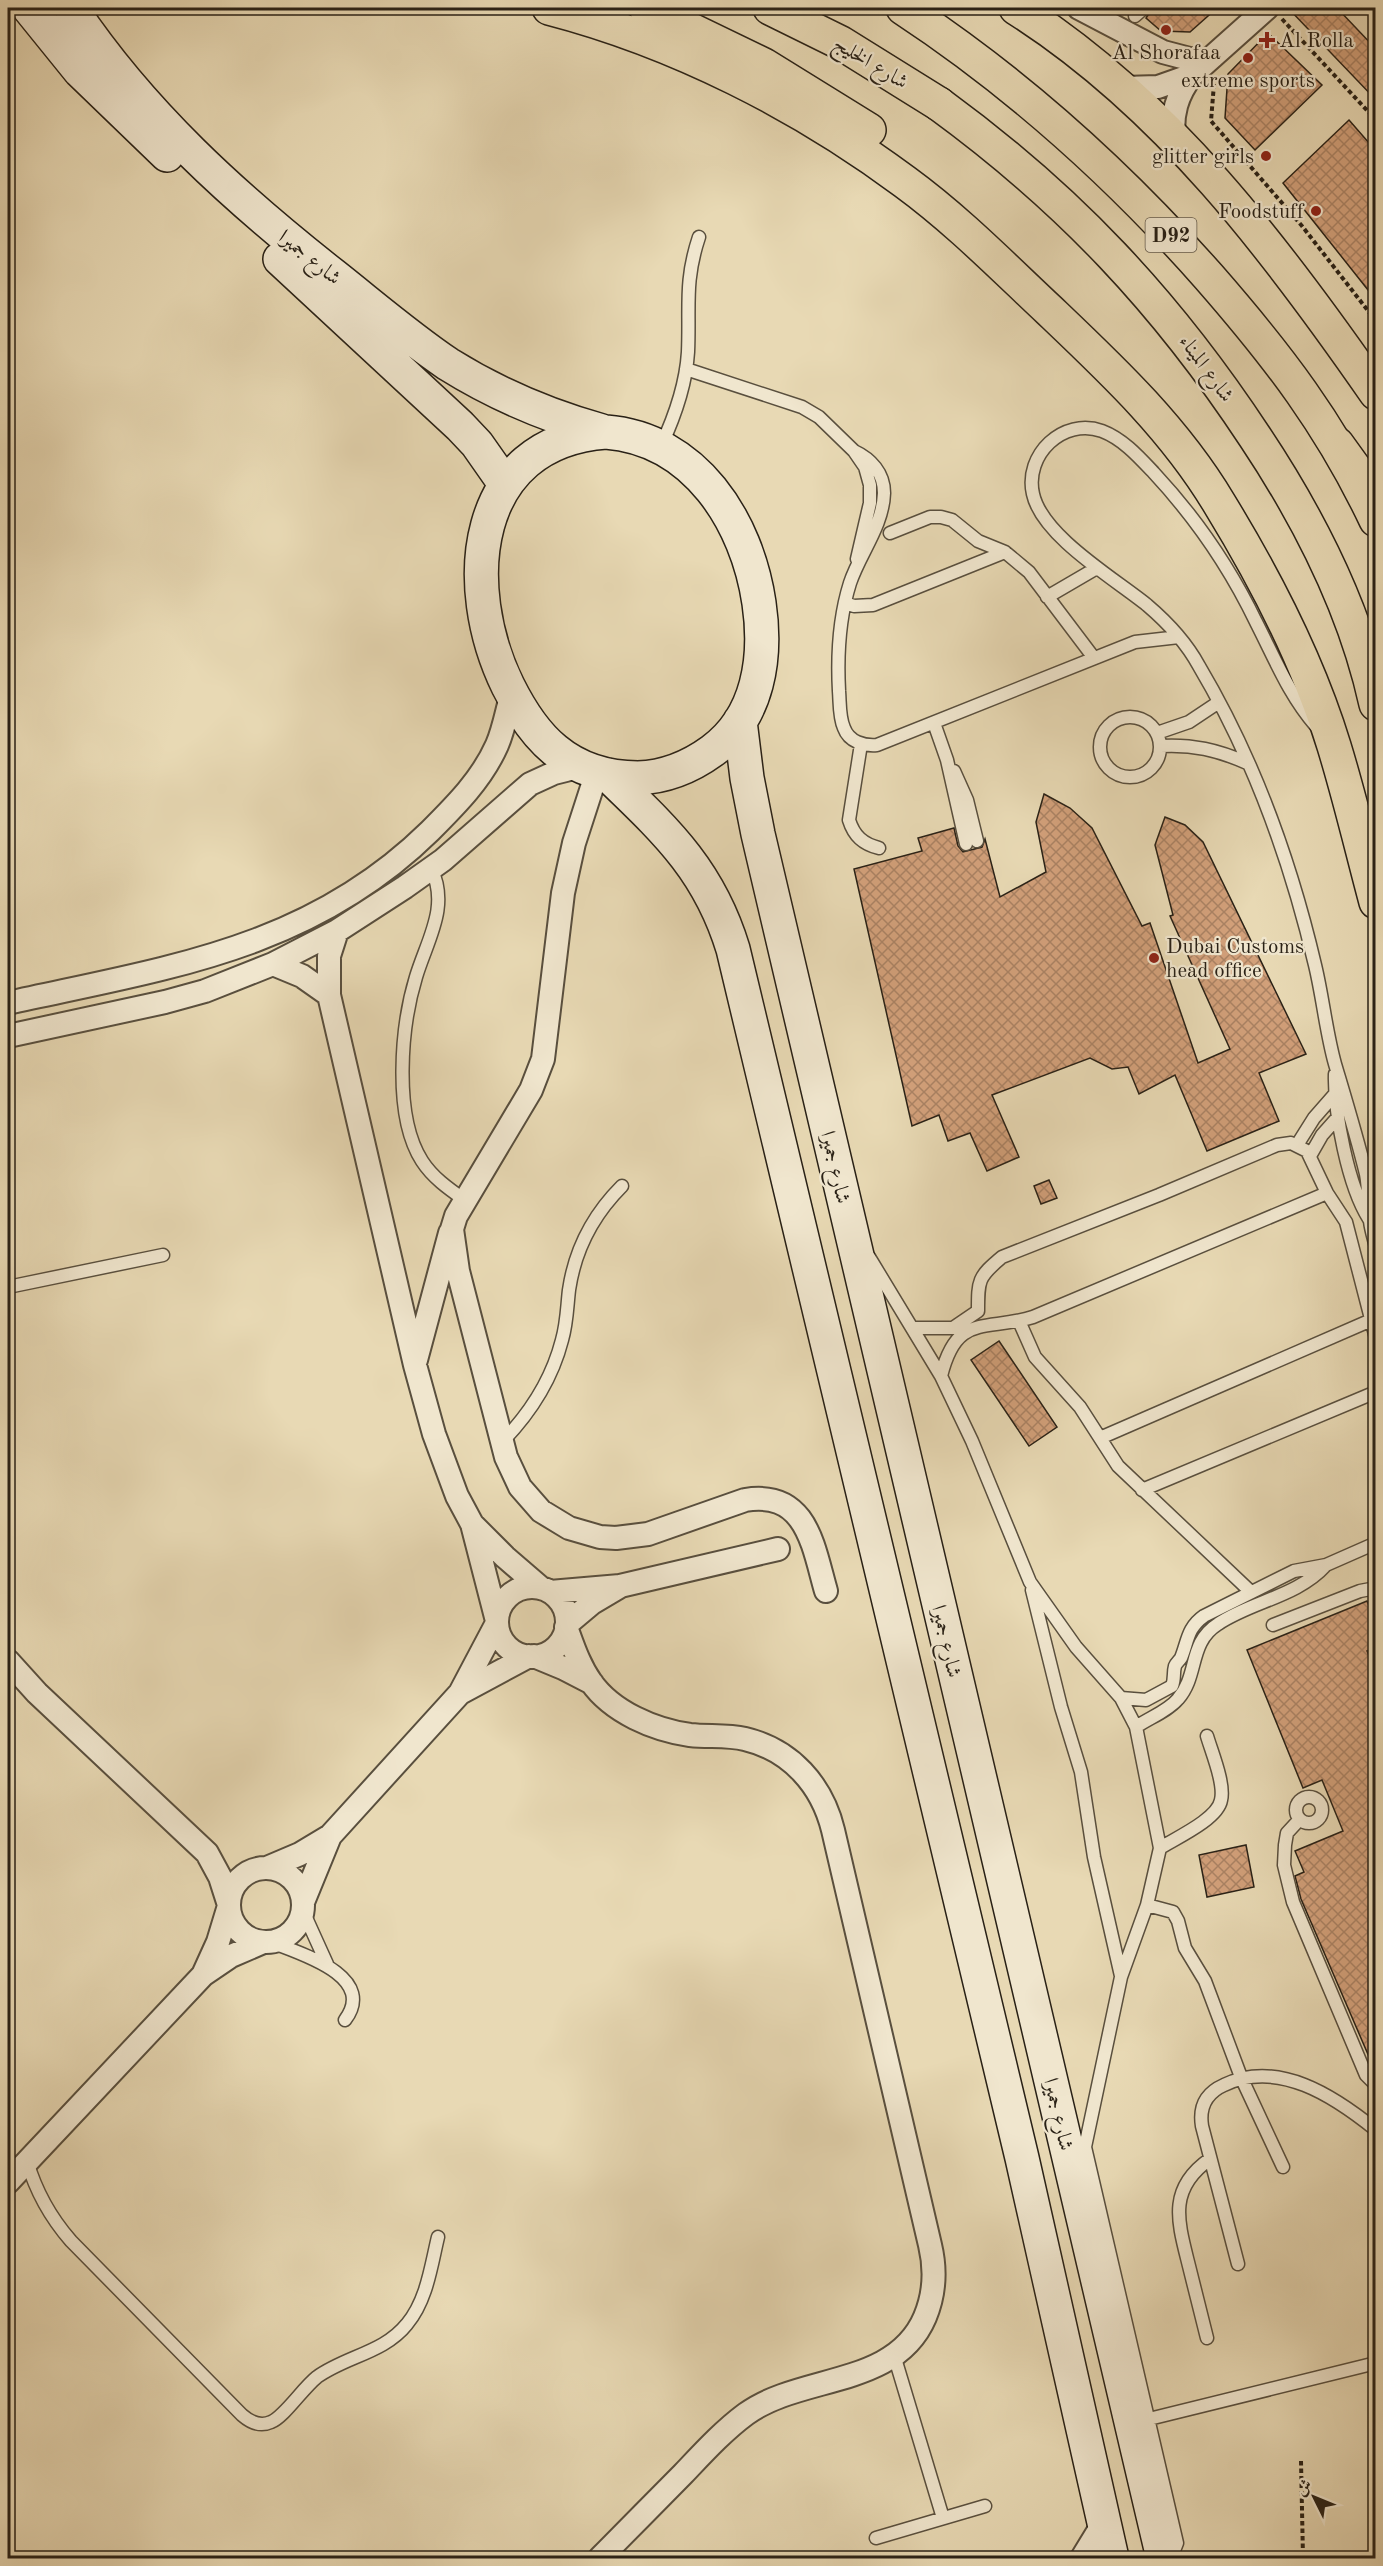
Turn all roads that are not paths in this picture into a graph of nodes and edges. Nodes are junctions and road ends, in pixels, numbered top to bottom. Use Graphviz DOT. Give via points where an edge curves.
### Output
graph roads {
  1 [pos="29,8"];
  2 [pos="71,8"];
  3 [pos="549,8"];
  4 [pos="646,8"];
  5 [pos="770,8"];
  6 [pos="903,8"];
  7 [pos="1016,8"];
  8 [pos="1079,8"];
  9 [pos="1273,12"];
  10 [pos="1204,73"];
  11 [pos="1123,88"];
  12 [pos="939,104"];
  13 [pos="1174,140"];
  14 [pos="699,237"];
  15 [pos="686,369"];
  16 [pos="1376,393"];
  17 [pos="1143,402"];
  18 [pos="606,432"];
  19 [pos="1337,444"];
  20 [pos="661,446"];
  21 [pos="505,484"];
  22 [pos="1376,498"];
  23 [pos="1376,520"];
  24 [pos="890,533"];
  25 [pos="1005,552"];
  26 [pos="1095,569"];
  27 [pos="1047,597"];
  28 [pos="845,603"];
  29 [pos="1179,637"];
  30 [pos="1094,658"];
  31 [pos="1371,676"];
  32 [pos="512,693"];
  33 [pos="1219,702"];
  34 [pos="1376,704"];
  35 [pos="740,721"];
  36 [pos="934,723"];
  37 [pos="1157,733"];
  38 [pos="861,744"];
  39 [pos="1334,745"];
  40 [pos="1160,746"];
  41 [pos="1247,764"];
  42 [pos="596,771"];
  43 [pos="972,843"];
  44 [pos="879,848"];
  45 [pos="431,868"];
  46 [pos="1376,902"];
  47 [pos="337,931"];
  48 [pos="273,963"];
  49 [pos="328,995"];
  50 [pos="8,1003"];
  51 [pos="8,1035"];
  52 [pos="1335,1064"];
  53 [pos="1335,1094"];
  54 [pos="1338,1117"];
  55 [pos="1297,1144"];
  56 [pos="1310,1156"];
  57 [pos="622,1186"];
  58 [pos="1327,1193"];
  59 [pos="466,1201"];
  60 [pos="1370,1220"];
  61 [pos="850,1225"];
  62 [pos="452,1229"];
  63 [pos="1376,1247"];
  64 [pos="163,1255"];
  65 [pos="8,1287"];
  66 [pos="978,1311"];
  67 [pos="1373,1319"];
  68 [pos="1019,1321"];
  69 [pos="985,1324"];
  70 [pos="912,1328"];
  71 [pos="1376,1338"];
  72 [pos="415,1365"];
  73 [pos="941,1376"];
  74 [pos="1376,1392"];
  75 [pos="1100,1438"];
  76 [pos="503,1442"];
  77 [pos="1142,1490"];
  78 [pos="472,1524"];
  79 [pos="1376,1543"];
  80 [pos="778,1549"];
  81 [pos="1326,1565"];
  82 [pos="1376,1579"];
  83 [pos="1030,1582"];
  84 [pos="620,1586"];
  85 [pos="1376,1588"];
  86 [pos="545,1590"];
  87 [pos="826,1591"];
  88 [pos="1360,1591"];
  89 [pos="1251,1592"];
  90 [pos="497,1622"];
  91 [pos="1273,1625"];
  92 [pos="567,1626"];
  93 [pos="532,1656"];
  94 [pos="8,1661"];
  95 [pos="592,1683"];
  96 [pos="460,1693"];
  97 [pos="1121,1698"];
  98 [pos="1137,1727"];
  99 [pos="1207,1736"];
  100 [pos="1299,1820"];
  101 [pos="330,1836"];
  102 [pos="1160,1848"];
  103 [pos="207,1853"];
  104 [pos="263,1868"];
  105 [pos="1147,1905"];
  106 [pos="228,1906"];
  107 [pos="303,1906"];
  108 [pos="266,1942"];
  109 [pos="327,1964"];
  110 [pos="203,1975"];
  111 [pos="1121,1977"];
  112 [pos="345,2020"];
  113 [pos="1241,2077"];
  114 [pos="1376,2085"];
  115 [pos="1376,2130"];
  116 [pos="1210,2159"];
  117 [pos="27,2161"];
  118 [pos="1283,2167"];
  119 [pos="8,2182"];
  120 [pos="438,2237"];
  121 [pos="1238,2264"];
  122 [pos="1207,2338"];
  123 [pos="894,2355"];
  124 [pos="1376,2363"];
  125 [pos="1149,2419"];
  126 [pos="985,2506"];
  127 [pos="943,2518"];
  128 [pos="1104,2522"];
  129 [pos="876,2538"];
  130 [pos="600,2559"];
  131 [pos="1082,2559"];
  132 [pos="1112,2559"];
  133 [pos="1163,2559"];
  134 [pos="1170,2559"];
  1 -- 21 [label="street, شارع جميرا" via="106,99 460,426"];
  2 -- 18 [label="street, شارع جميرا" via="120,74 176,137 292,243 459,370 541,411"];
  3 -- 17 [label="main road" via="696,61 785,105 870,157 968,234"];
  4 -- 17 [label="main road" via="718,40 808,90 935,178 1042,273 1096,335"];
  5 -- 12 [label="main road, شارع الخليج" via="841,43"];
  6 -- 19 [label="main road, D92" via="989,68 1118,180 1197,264 1274,355"];
  7 -- 11 [label="main road"];
  8 -- 10 [label="street"];
  9 -- 10 [label="street"];
  10 -- 11 [label="street" via="1158,87"];
  10 -- 13 [label="street" via="1184,86 1174,112"];
  11 -- 13 [label="main road"];
  12 -- 31 [label="main road, شارع الميناء / D92" via="1021,167 1073,214 1189,342 1223,388 1304,516 1338,589"];
  13 -- 16 [label="main road" via="1270,248"];
  14 -- 15 [label="lane" via="687,286"];
  15 -- 20 [label="lane"];
  15 -- 28 [label="lane" via="802,407 874,465 884,487 882,504"];
  17 -- 39 [label="main road" via="1193,464 1239,536 1298,654"];
  18 -- 20 [label="street" via="644,438"];
  18 -- 21 [label="street" via="557,442 528,460"];
  19 -- 22 [label="main road"];
  19 -- 23 [label="main road, D92"];
  20 -- 35 [label="street" via="688,465 715,493 737,530 753,571 762,623 762,664"];
  21 -- 32 [label="street" via="484,532 481,576 486,624"];
  24 -- 25 [label="lane" via="930,517 941,517 952,520 978,541"];
  25 -- 27 [label="lane" via="1029,572"];
  25 -- 28 [label="lane" via="873,605"];
  26 -- 27 [label="lane"];
  26 -- 29 [label="lane" via="1144,603"];
  26 -- 39 [label="lane" via="1043,516 1031,482 1037,459 1052,440 1086,427 1107,433 1133,452 1192,518 1242,595 1290,691"];
  27 -- 30 [label="lane"];
  28 -- 38 [label="lane" via="838,645 840,711 843,728"];
  29 -- 30 [label="lane" via="1135,642"];
  29 -- 33 [label="lane"];
  30 -- 36 [label="lane"];
  31 -- 34 [label="main road, شارع الميناء / D92"];
  32 -- 42 [label="street" via="544,740"];
  32 -- 50 [label="street" via="497,744 473,786 418,843 356,890 287,929 214,956"];
  33 -- 37 [label="lane" via="1189,722"];
  33 -- 41 [label="lane"];
  35 -- 42 [label="street" via="721,744 683,768 644,777"];
  35 -- 61 [label="street, شارع جميرا" via="752,806"];
  36 -- 38 [label="lane" via="878,745"];
  36 -- 43 [label="lane"];
  37 -- 40 [label="lane"];
  37 -- 40 [label="lane" via="1144,720 1116,720 1100,741 1102,760 1114,774 1132,778 1149,771 1160,755"];
  38 -- 44 [label="lane" via="849,820 862,842"];
  39 -- 46 [label="main road"];
  40 -- 41 [label="lane" via="1196,746"];
  41 -- 52 [label="lane" via="1279,842 1304,923"];
  42 -- 45 [label="street" via="554,773 530,784"];
  42 -- 59 [label="street" via="563,893 543,1059 531,1090"];
  42 -- 128 [label="street" via="691,861 716,903 732,949 1022,2158"];
  45 -- 47 [label="street"];
  45 -- 59 [label="lane" via="439,902 409,1010 404,1069 406,1116 414,1146 425,1166"];
  47 -- 48 [label="street"];
  47 -- 49 [label="street" via="329,956"];
  48 -- 49 [label="street" via="302,976"];
  48 -- 51 [label="street" via="205,991 165,1002"];
  49 -- 72 [label="street"];
  52 -- 53 [label="lane"];
  52 -- 60 [label="lane" via="1365,1172"];
  53 -- 54 [label="lane"];
  53 -- 55 [label="lane"];
  54 -- 56 [label="lane"];
  54 -- 60 [label="lane" via="1353,1185"];
  55 -- 56 [label="lane"];
  55 -- 66 [label="lane" via="1277,1144 1002,1257 978,1282"];
  56 -- 58 [label="lane"];
  57 -- 76 [label="lane" via="599,1211 576,1257 562,1341 549,1378 529,1411"];
  58 -- 67 [label="lane" via="1350,1231"];
  58 -- 68 [label="lane"];
  59 -- 62 [label="street"];
  60 -- 63 [label="lane"];
  61 -- 70 [label="lane"];
  61 -- 133 [label="street, شارع جميرا"];
  62 -- 72 [label="street"];
  62 -- 76 [label="street"];
  64 -- 65 [label="lane"];
  66 -- 69 [label="lane"];
  66 -- 70 [label="lane" via="952,1328"];
  67 -- 71 [label="lane"];
  67 -- 75 [label="lane"];
  68 -- 69 [label="lane"];
  68 -- 75 [label="lane" via="1035,1357 1080,1407"];
  69 -- 73 [label="lane" via="971,1328 957,1340 946,1355"];
  70 -- 73 [label="lane"];
  72 -- 78 [label="street" via="445,1466"];
  73 -- 83 [label="lane"];
  74 -- 77 [label="lane"];
  75 -- 77 [label="lane" via="1118,1466"];
  76 -- 87 [label="street" via="520,1487 541,1511 569,1528 600,1537 648,1534 745,1500 767,1498 778,1502 803,1522"];
  77 -- 89 [label="lane"];
  78 -- 86 [label="street"];
  78 -- 90 [label="street"];
  79 -- 81 [label="lane"];
  80 -- 84 [label="street"];
  81 -- 89 [label="lane" via="1294,1571"];
  81 -- 98 [label="lane" via="1299,1587 1218,1623 1204,1635 1178,1700"];
  82 -- 88 [label="lane"];
  83 -- 97 [label="lane" via="1076,1647"];
  83 -- 111 [label="lane" via="1060,1707 1081,1772 1094,1857"];
  84 -- 86 [label="street"];
  84 -- 92 [label="street" via="592,1603"];
  85 -- 88 [label="lane"];
  86 -- 90 [label="street" via="532,1587 515,1592 502,1604"];
  86 -- 92 [label="street" via="563,1606"];
  88 -- 91 [label="lane"];
  89 -- 97 [label="lane" via="1192,1626 1175,1666 1172,1686 1146,1700"];
  90 -- 93 [label="street" via="507,1646 521,1655"];
  90 -- 96 [label="street"];
  92 -- 93 [label="street" via="552,1651"];
  92 -- 95 [label="street"];
  93 -- 95 [label="street"];
  93 -- 96 [label="street"];
  94 -- 103 [label="street"];
  95 -- 123 [label="street" via="620,1709 655,1726 692,1735 744,1739 776,1750 802,1771 822,1798 831,1822 934,2260 933,2291 927,2313 916,2333"];
  96 -- 101 [label="street"];
  97 -- 98 [label="lane"];
  98 -- 102 [label="lane"];
  99 -- 102 [label="lane" via="1222,1793 1218,1809"];
  100 -- 100 [label="lane" via="1306,1823 1319,1819 1323,1798 1311,1796 1298,1801"];
  100 -- 114 [label="lane" via="1287,1833 1285,1845 1284,1865 1293,1902 1366,2075"];
  101 -- 104 [label="street" via="300,1854"];
  101 -- 107 [label="street"];
  102 -- 105 [label="lane"];
  103 -- 104 [label="street" via="232,1863"];
  103 -- 106 [label="street" via="220,1877"];
  104 -- 106 [label="street" via="250,1871 237,1881"];
  104 -- 107 [label="street" via="291,1878 301,1893"];
  105 -- 111 [label="lane"];
  105 -- 113 [label="lane" via="1173,1912 1178,1921 1185,1948 1204,1981"];
  106 -- 108 [label="street" via="239,1932 253,1941"];
  106 -- 110 [label="street"];
  107 -- 108 [label="street" via="295,1928 280,1940"];
  107 -- 109 [label="lane"];
  108 -- 109 [label="lane"];
  108 -- 110 [label="street" via="231,1956"];
  109 -- 112 [label="lane" via="346,1982 352,1994 352,2007"];
  110 -- 117 [label="street"];
  111 -- 125 [label="lane" via="1085,2147"];
  113 -- 115 [label="lane" via="1284,2079 1305,2085 1344,2104"];
  113 -- 116 [label="lane" via="1217,2088 1205,2101 1202,2126"];
  113 -- 118 [label="lane"];
  116 -- 121 [label="lane"];
  116 -- 122 [label="lane" via="1188,2181 1178,2210"];
  117 -- 119 [label="street"];
  117 -- 120 [label="lane" via="44,2204 71,2241 253,2423 266,2424 279,2418 325,2372 376,2349 408,2324 421,2300"];
  123 -- 127 [label="lane"];
  123 -- 130 [label="street" via="863,2371 785,2394 749,2412 718,2438"];
  124 -- 125 [label="lane"];
  125 -- 134 [label="lane" via="1177,2543"];
  126 -- 127 [label="lane"];
  127 -- 129 [label="lane"];
  128 -- 131 [label="street"];
  128 -- 132 [label="street"];
}
